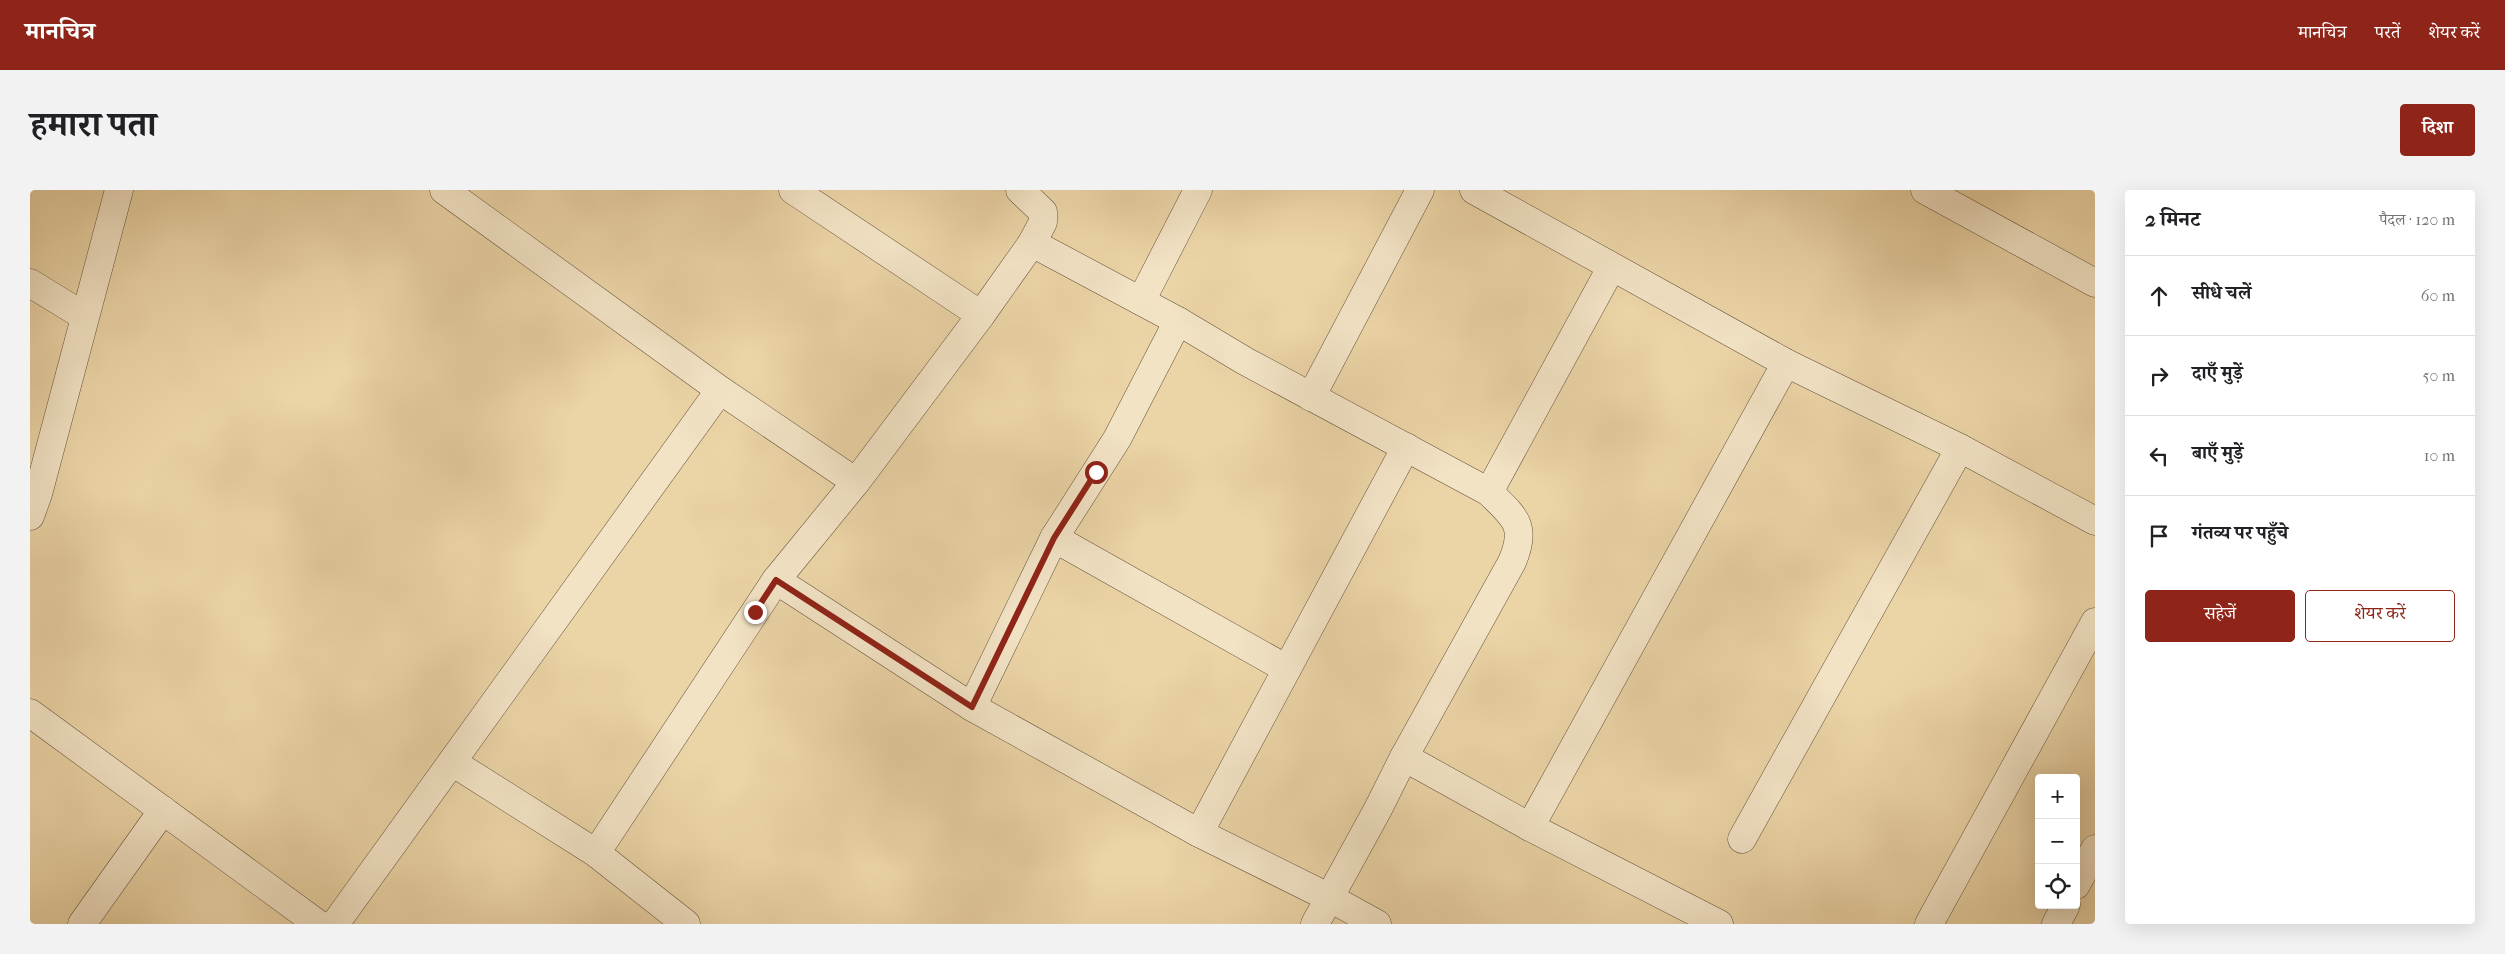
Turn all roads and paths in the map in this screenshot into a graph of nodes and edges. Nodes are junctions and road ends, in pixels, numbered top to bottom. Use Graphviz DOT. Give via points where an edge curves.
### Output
graph roads {
  1 [pos="119,190"];
  2 [pos="444,190"];
  3 [pos="793,190"];
  4 [pos="1020,190"];
  5 [pos="1198,190"];
  6 [pos="1420,190"];
  7 [pos="1474,190"];
  8 [pos="1925,190"];
  9 [pos="1032,243"];
  10 [pos="1612,268"];
  11 [pos="30,283"];
  12 [pos="2095,283"];
  13 [pos="1141,301"];
  14 [pos="982,315"];
  15 [pos="84,316"];
  16 [pos="1178,320"];
  17 [pos="1786,363"];
  18 [pos="720,390"];
  19 [pos="1311,397"];
  20 [pos="1406,448"];
  21 [pos="1960,448"];
  22 [pos="856,482"];
  23 [pos="1489,492"];
  24 [pos="30,516"];
  25 [pos="2095,521"];
  26 [pos="1054,538"];
  27 [pos="776,580"];
  28 [pos="2095,622"];
  29 [pos="1286,669"];
  30 [pos="972,707"];
  31 [pos="30,713"];
  32 [pos="1404,757"];
  33 [pos="452,762"];
  34 [pos="163,810"];
  35 [pos="1530,827"];
  36 [pos="1200,833"];
  37 [pos="1742,839"];
  38 [pos="2095,849"];
  39 [pos="596,854"];
  40 [pos="2080,878"];
  41 [pos="1330,898"];
  42 [pos="2064,909"];
  43 [pos="82,924"];
  44 [pos="318,924"];
  45 [pos="335,924"];
  46 [pos="686,924"];
  47 [pos="1315,924"];
  48 [pos="1377,924"];
  49 [pos="1720,924"];
  50 [pos="1928,924"];
  51 [pos="2056,924"];
  1 -- 15 [label="street"];
  2 -- 18 [label="street"];
  3 -- 14 [label="street"];
  4 -- 9 [label="street" via="1043,212 1043,222"];
  5 -- 13 [label="street"];
  6 -- 19 [label="street"];
  7 -- 10 [label="street"];
  8 -- 12 [label="street"];
  9 -- 13 [label="street"];
  9 -- 14 [label="street"];
  10 -- 17 [label="street"];
  10 -- 23 [label="street"];
  11 -- 15 [label="street"];
  13 -- 16 [label="street"];
  14 -- 22 [label="street"];
  15 -- 24 [label="street"];
  16 -- 19 [label="street"];
  16 -- 26 [label="street" via="1117,439"];
  17 -- 21 [label="street"];
  17 -- 35 [label="street"];
  18 -- 22 [label="street"];
  18 -- 33 [label="street"];
  19 -- 20 [label="street"];
  20 -- 23 [label="street"];
  20 -- 29 [label="street"];
  21 -- 25 [label="street"];
  21 -- 37 [label="street"];
  22 -- 27 [label="street"];
  23 -- 32 [label="street" via="1516,519 1520,544"];
  26 -- 29 [label="street"];
  26 -- 30 [label="street"];
  27 -- 30 [label="street"];
  27 -- 39 [label="street"];
  28 -- 50 [label="street"];
  29 -- 36 [label="street"];
  30 -- 36 [label="street"];
  31 -- 34 [label="street"];
  32 -- 35 [label="street"];
  32 -- 41 [label="street"];
  33 -- 39 [label="street"];
  33 -- 45 [label="street"];
  34 -- 43 [label="street"];
  34 -- 44 [label="street"];
  35 -- 49 [label="street"];
  36 -- 41 [label="street"];
  38 -- 40 [label="street"];
  39 -- 46 [label="street"];
  41 -- 47 [label="street"];
  41 -- 48 [label="street"];
  42 -- 51 [label="street"];
}
